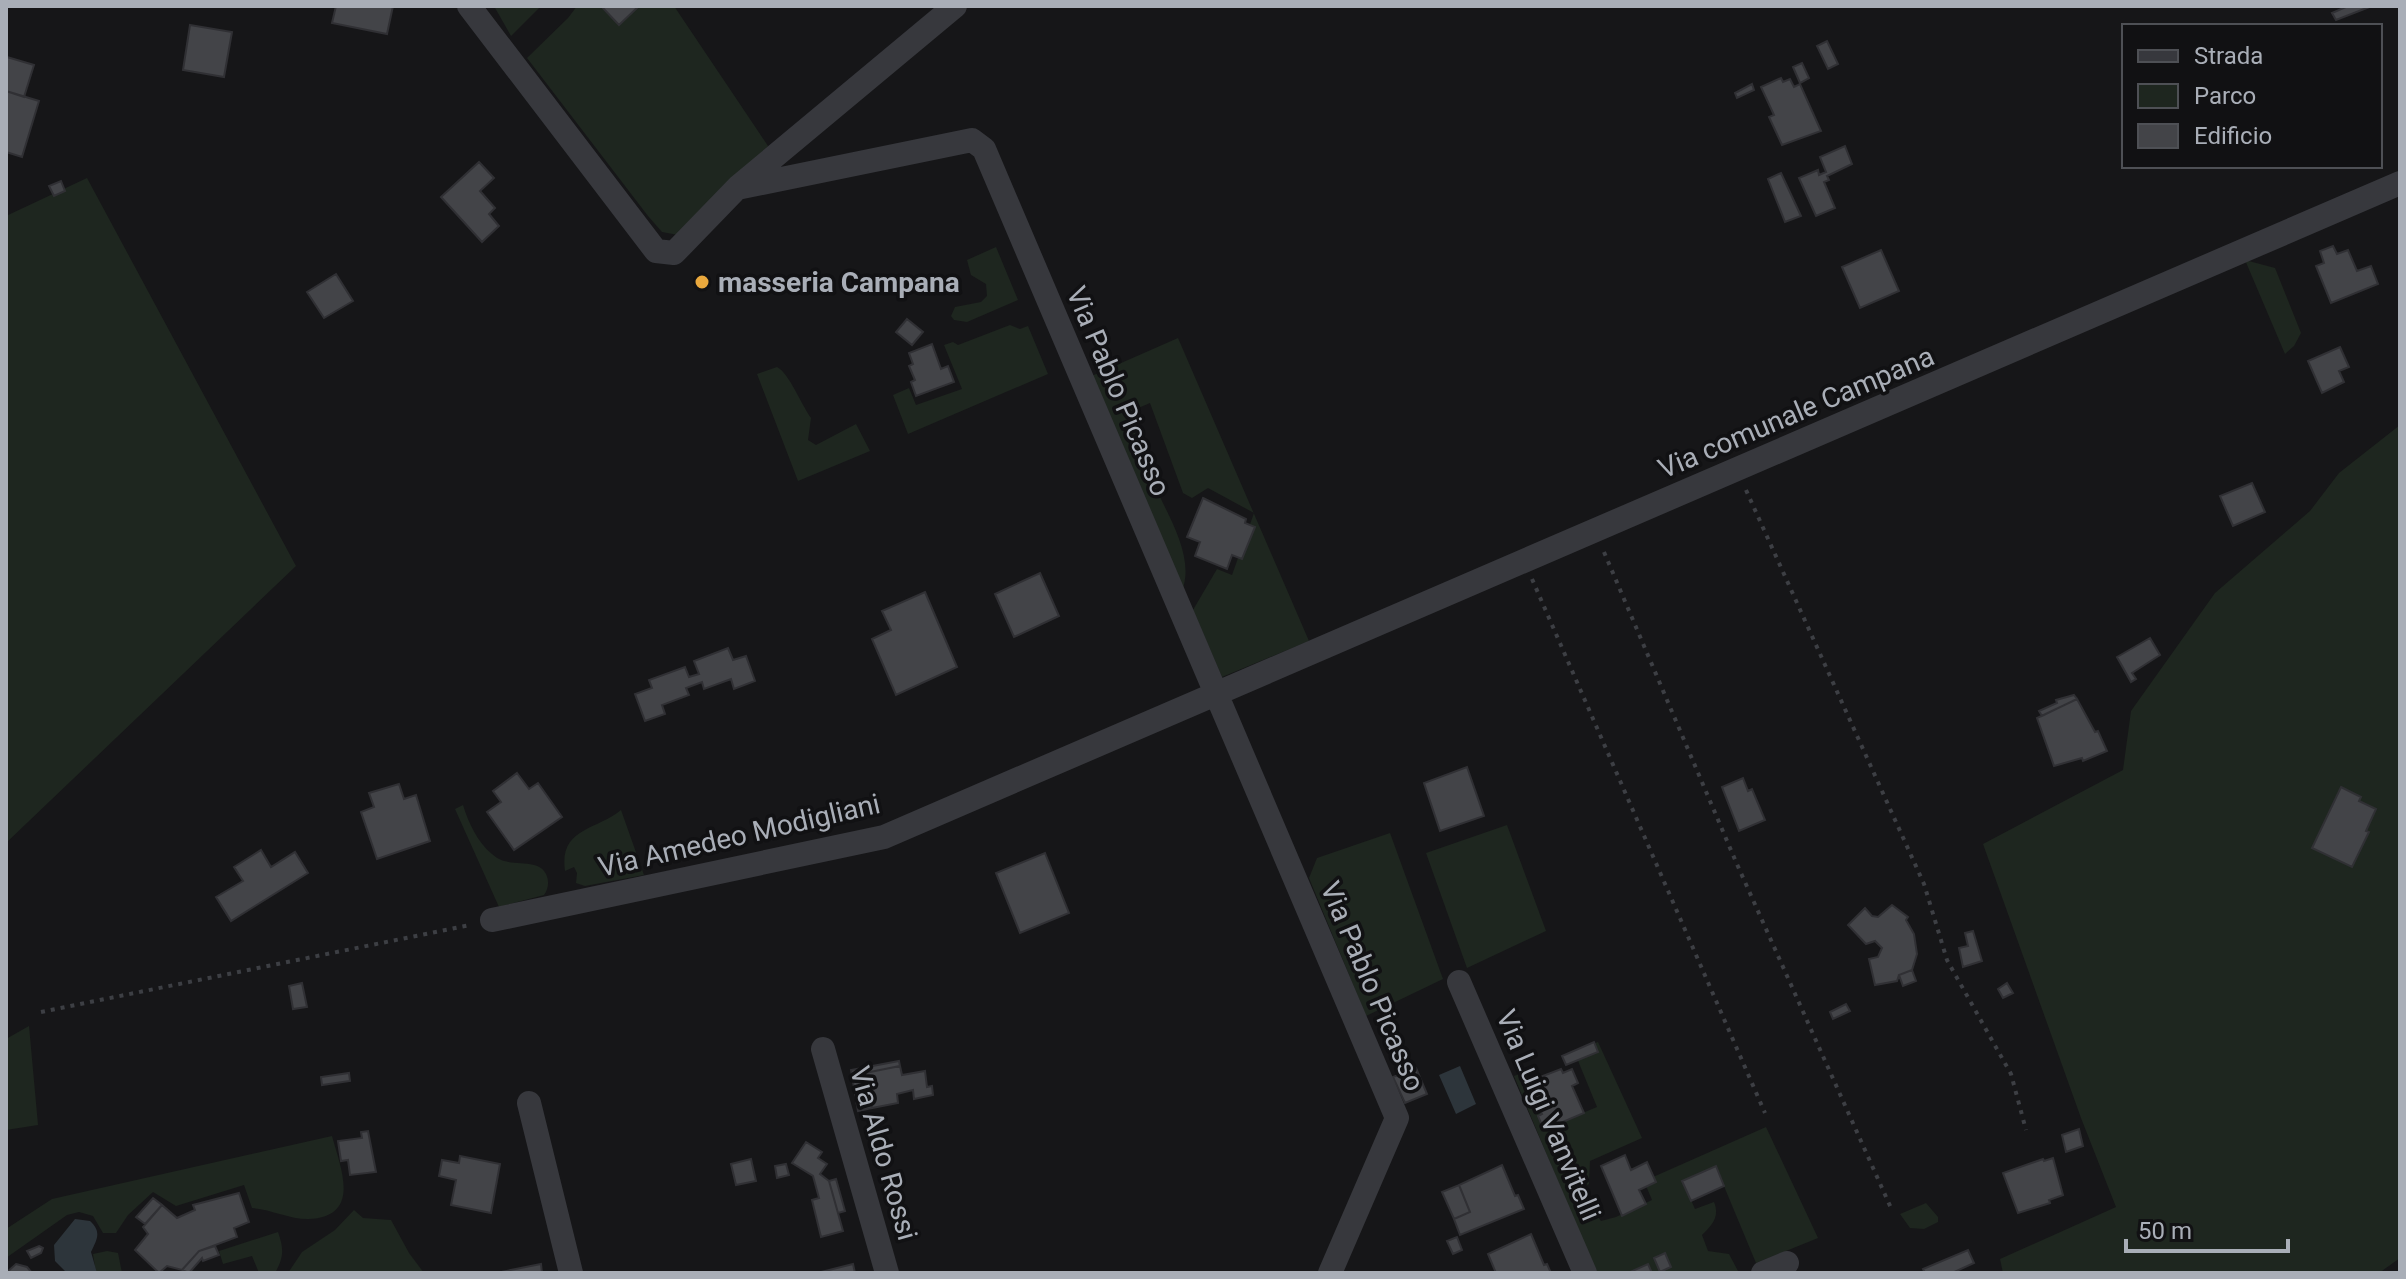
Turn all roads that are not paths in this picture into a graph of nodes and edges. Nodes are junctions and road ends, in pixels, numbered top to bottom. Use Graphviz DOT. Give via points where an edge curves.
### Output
graph roads {
  1 [pos="469,6"];
  2 [pos="955,6"];
  3 [pos="2400,183"];
  4 [pos="737,188"];
  5 [pos="1215,696"];
  6 [pos="492,920"];
  7 [pos="1459,982"];
  8 [pos="823,1049"];
  9 [pos="529,1103"];
  10 [pos="1787,1263"];
  11 [pos="571,1273"];
  12 [pos="887,1273"];
  13 [pos="1330,1273"];
  14 [pos="1585,1273"];
  15 [pos="1763,1273"];
  1 -- 4 [label="street" via="656,251 674,253"];
  2 -- 4 [label="street"];
  3 -- 5 [label="street, Via comunale Campana"];
  4 -- 5 [label="street, Via Pablo Picasso" via="972,140 984,149"];
  5 -- 6 [label="street, Via Amedeo Modigliani" via="884,837"];
  5 -- 13 [label="street, Via Pablo Picasso" via="1397,1118"];
  7 -- 14 [label="street, Via Luigi Vanvitelli"];
  8 -- 12 [label="street, Via Aldo Rossi"];
  9 -- 11 [label="street"];
  10 -- 15 [label="street"];
}
